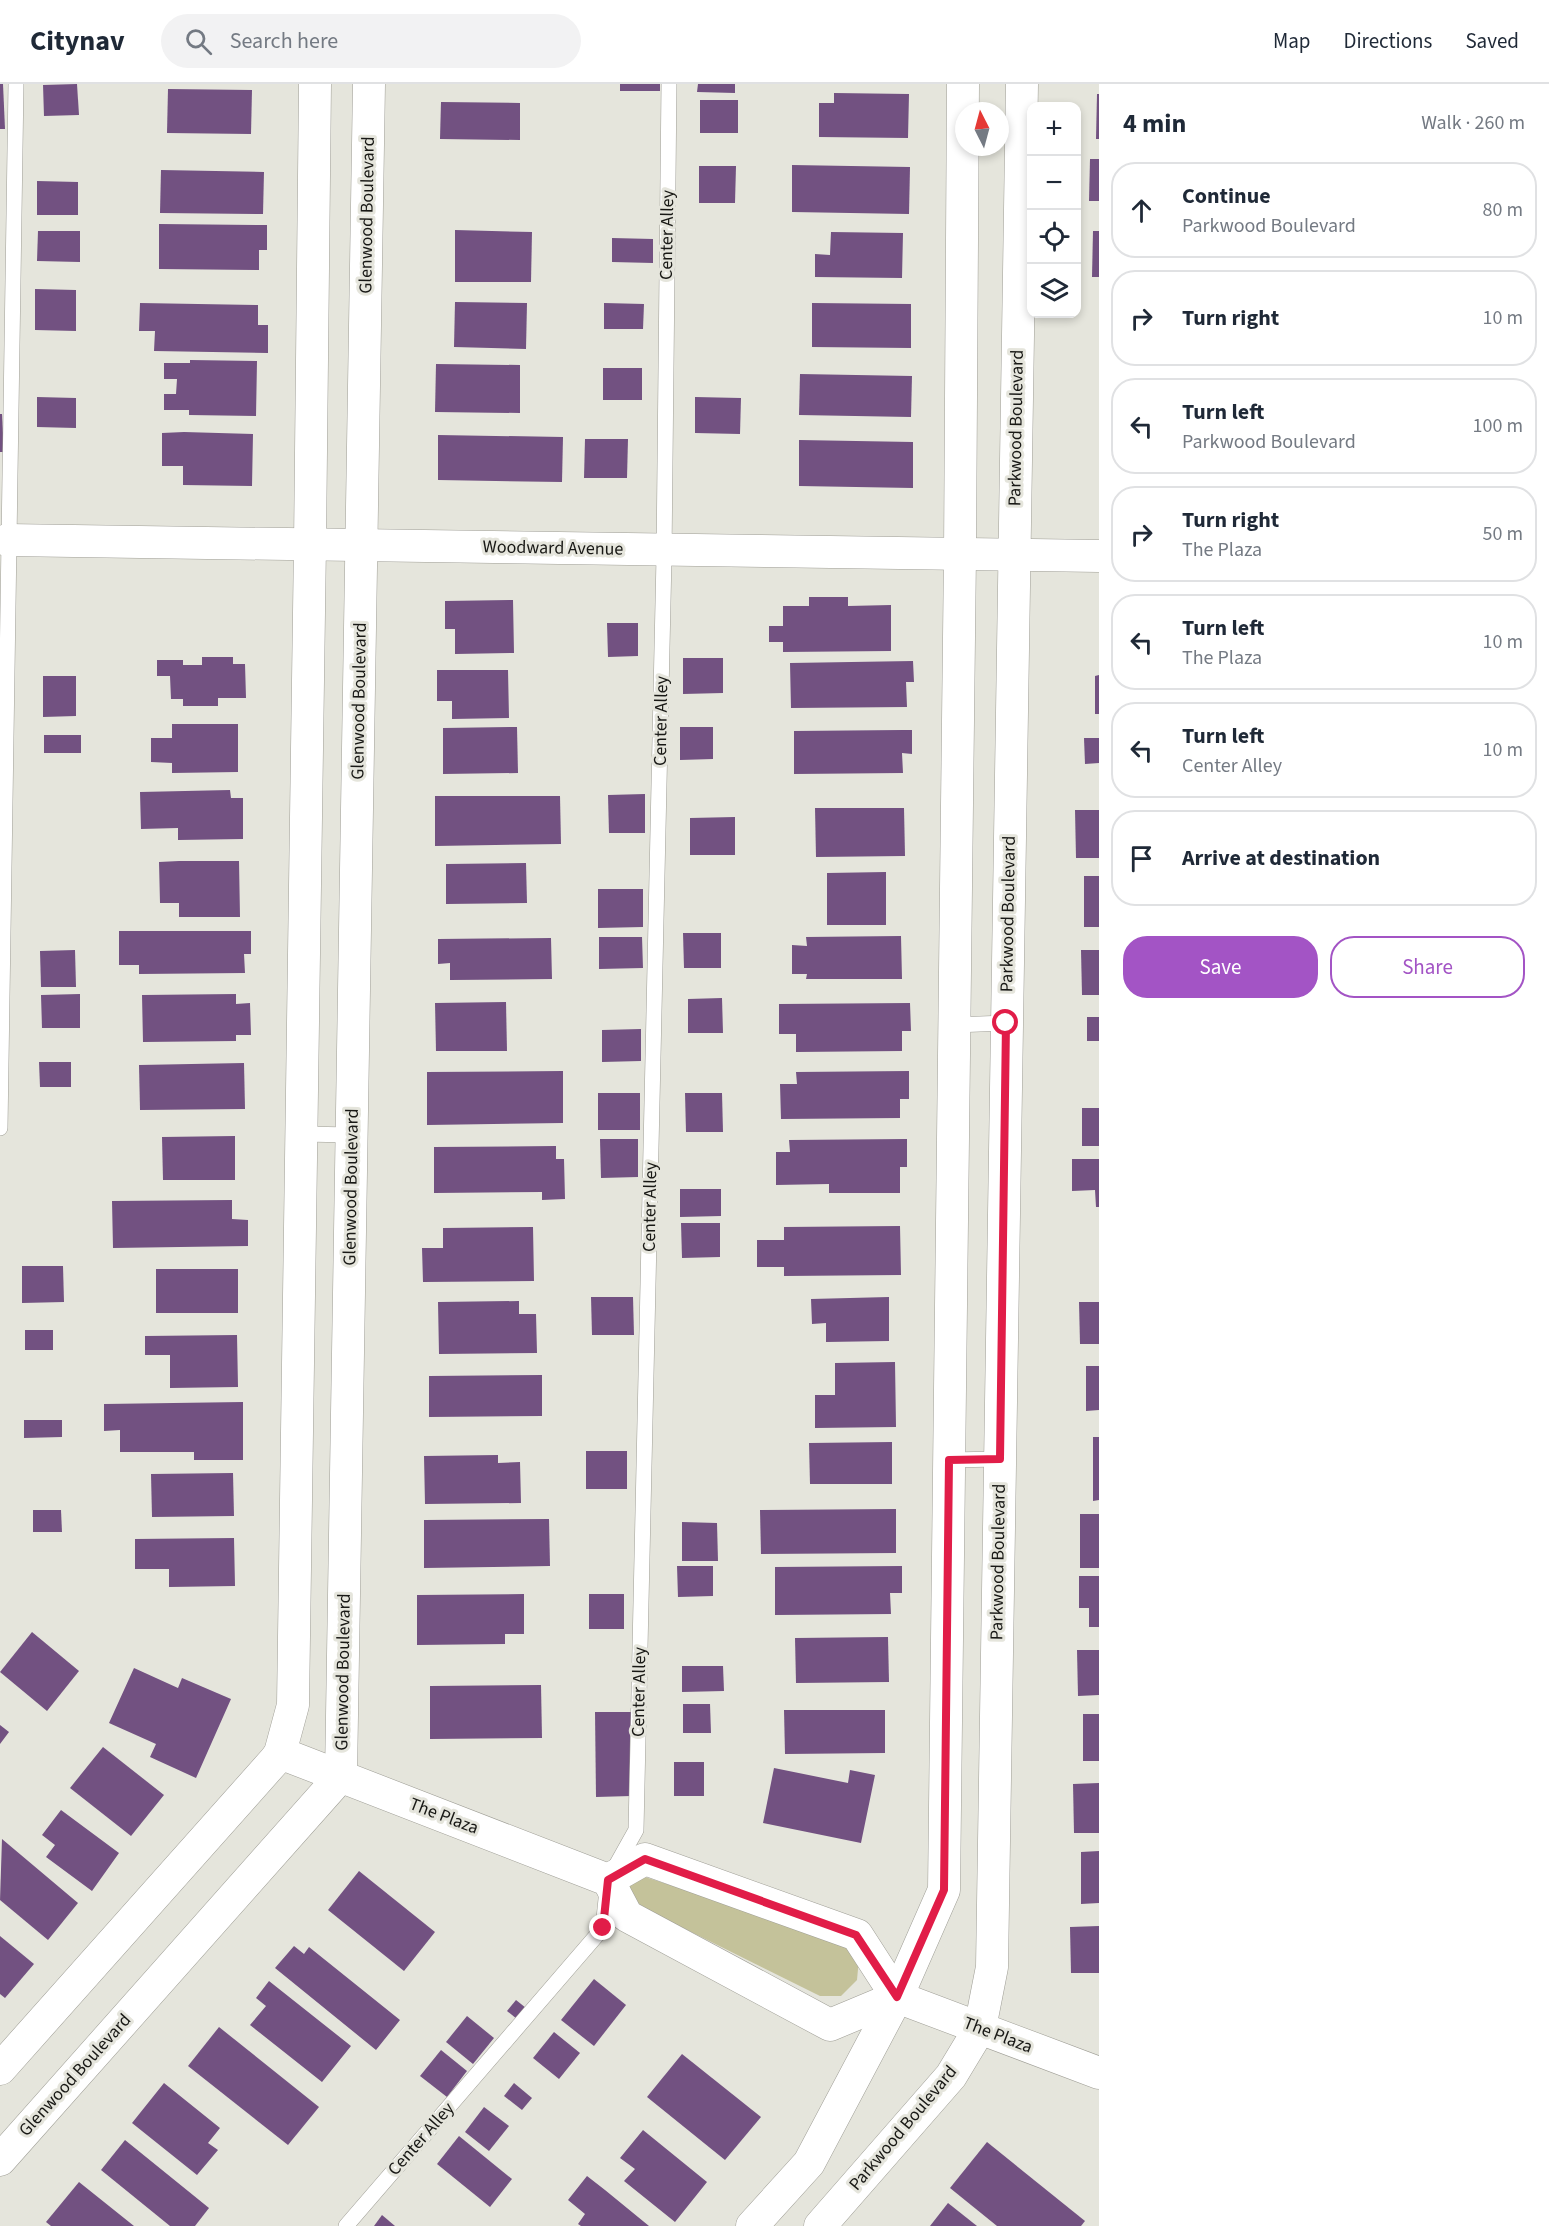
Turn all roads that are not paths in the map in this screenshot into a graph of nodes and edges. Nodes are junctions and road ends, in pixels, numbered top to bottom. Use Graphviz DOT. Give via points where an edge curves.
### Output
graph roads {
  1 [pos="16,84"];
  2 [pos="315,84"];
  3 [pos="369,84"];
  4 [pos="669,84"];
  5 [pos="963,84"];
  6 [pos="1022,84"];
  7 [pos="7,540"];
  8 [pos="310,544"];
  9 [pos="362,545"];
  10 [pos="664,549"];
  11 [pos="960,554"];
  12 [pos="1014,555"];
  13 [pos="1099,556"];
  14 [pos="1006,1023"];
  15 [pos="954,1024"];
  16 [pos="0,1128"];
  17 [pos="302,1134"];
  18 [pos="352,1135"];
  19 [pos="1000,1459"];
  20 [pos="949,1460"];
  21 [pos="280,1753"];
  22 [pos="341,1776"];
  23 [pos="608,1880"];
  24 [pos="897,1997"];
  25 [pos="980,2028"];
  26 [pos="0,2069"];
  27 [pos="1099,2073"];
  28 [pos="0,2160"];
  29 [pos="346,2226"];
  30 [pos="752,2226"];
  31 [pos="820,2226"];
  1 -- 7 [label="lane"];
  2 -- 8 [label="street"];
  3 -- 9 [label="street, Glenwood Boulevard"];
  4 -- 10 [label="lane, Center Alley"];
  5 -- 11 [label="street"];
  6 -- 12 [label="street, Parkwood Boulevard"];
  7 -- 8 [label="street, Woodward Avenue"];
  7 -- 16 [label="lane"];
  8 -- 9 [label="street, Woodward Avenue"];
  8 -- 17 [label="street"];
  9 -- 10 [label="street, Woodward Avenue"];
  9 -- 18 [label="street, Glenwood Boulevard"];
  10 -- 11 [label="street, Woodward Avenue"];
  10 -- 23 [label="lane, Center Alley" via="636,1830"];
  11 -- 12 [label="street, Woodward Avenue"];
  11 -- 15 [label="street"];
  12 -- 13 [label="street, Woodward Avenue"];
  12 -- 14 [label="street, Parkwood Boulevard"];
  14 -- 15 [label="lane"];
  14 -- 19 [label="street, Parkwood Boulevard"];
  15 -- 20 [label="street"];
  17 -- 18 [label="lane"];
  17 -- 21 [label="street" via="293,1705"];
  18 -- 22 [label="street, Glenwood Boulevard"];
  19 -- 20 [label="lane"];
  19 -- 25 [label="street, Parkwood Boulevard" via="992,1967"];
  20 -- 24 [label="street" via="944,1890"];
  21 -- 22 [label="street, The Plaza"];
  21 -- 26 [label="street"];
  22 -- 23 [label="street, The Plaza"];
  22 -- 28 [label="street, Glenwood Boulevard"];
  23 -- 24 [label="street" via="645,1859 856,1935"];
  23 -- 24 [label="street" via="627,1916 830,2025"];
  23 -- 29 [label="lane, Center Alley" via="603,1928"];
  24 -- 25 [label="street, The Plaza"];
  24 -- 30 [label="street" via="809,2163"];
  25 -- 27 [label="street, The Plaza"];
  25 -- 31 [label="street, Parkwood Boulevard" via="951,2076"];
}
